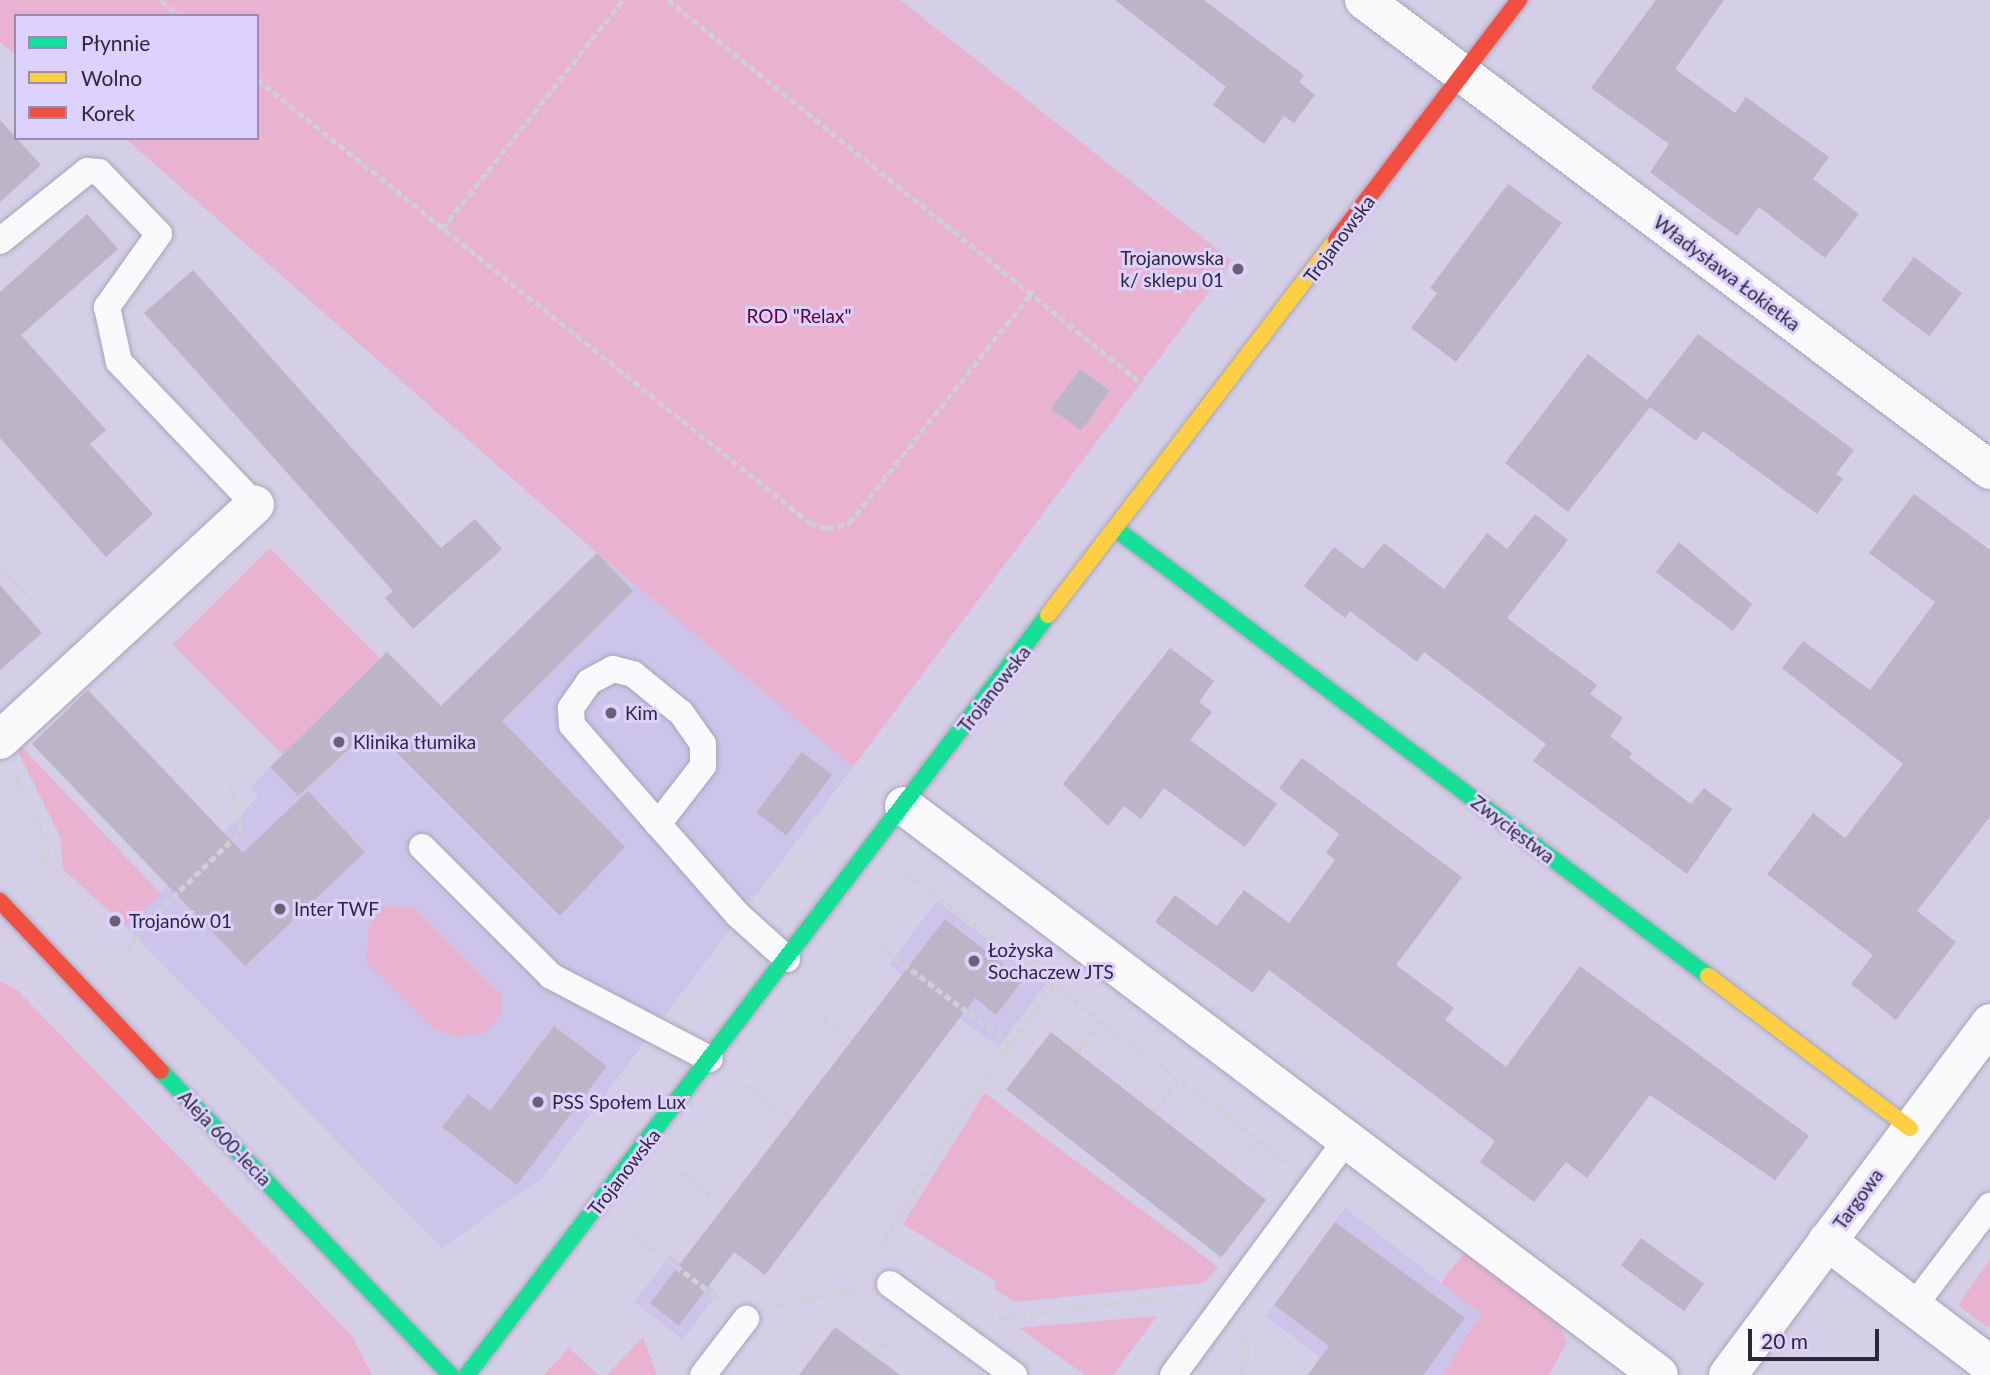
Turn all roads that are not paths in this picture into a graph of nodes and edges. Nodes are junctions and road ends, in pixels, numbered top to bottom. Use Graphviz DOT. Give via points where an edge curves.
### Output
graph roads {
  1 [pos="1364,0"];
  2 [pos="1519,0"];
  3 [pos="1463,76"];
  4 [pos="0,241"];
  5 [pos="1990,470"];
  6 [pos="255,505"];
  7 [pos="1116,530"];
  8 [pos="6,756"];
  9 [pos="904,806"];
  10 [pos="658,824"];
  11 [pos="422,847"];
  12 [pos="0,901"];
  13 [pos="787,959"];
  14 [pos="1990,1023"];
  15 [pos="710,1059"];
  16 [pos="1910,1128"];
  17 [pos="1347,1139"];
  18 [pos="1990,1206"];
  19 [pos="1827,1241"];
  20 [pos="890,1284"];
  21 [pos="1913,1307"];
  22 [pos="746,1319"];
  23 [pos="1990,1364"];
  24 [pos="451,1375"];
  25 [pos="467,1375"];
  26 [pos="703,1375"];
  27 [pos="1014,1375"];
  28 [pos="1173,1375"];
  29 [pos="1659,1375"];
  30 [pos="1728,1375"];
  1 -- 3 [label="street, Władysława Łokietka"];
  2 -- 3 [label="street, Trojanowska"];
  3 -- 5 [label="street, Władysława Łokietka"];
  3 -- 7 [label="street, Trojanowska"];
  4 -- 6 [label="lane" via="86,171 99,173 159,234 107,307 119,362"];
  6 -- 8 [label="street"];
  7 -- 9 [label="street, Trojanowska"];
  7 -- 16 [label="street, Zwycięstwa"];
  9 -- 13 [label="street, Trojanowska"];
  9 -- 17 [label="street"];
  10 -- 10 [label="lane" via="572,725 571,708 589,682 613,669 633,674 681,713 703,744 704,766"];
  10 -- 13 [label="lane" via="738,915"];
  11 -- 15 [label="lane" via="551,976"];
  12 -- 24 [label="street, Aleja 600-lecia"];
  13 -- 15 [label="street, Trojanowska"];
  14 -- 16 [label="street, Targowa"];
  15 -- 25 [label="street, Trojanowska"];
  16 -- 19 [label="street, Targowa"];
  17 -- 28 [label="lane"];
  17 -- 29 [label="street"];
  18 -- 21 [label="lane"];
  19 -- 21 [label="street"];
  19 -- 30 [label="street, Targowa"];
  20 -- 27 [label="lane"];
  21 -- 23 [label="street"];
  22 -- 26 [label="lane"];
}
